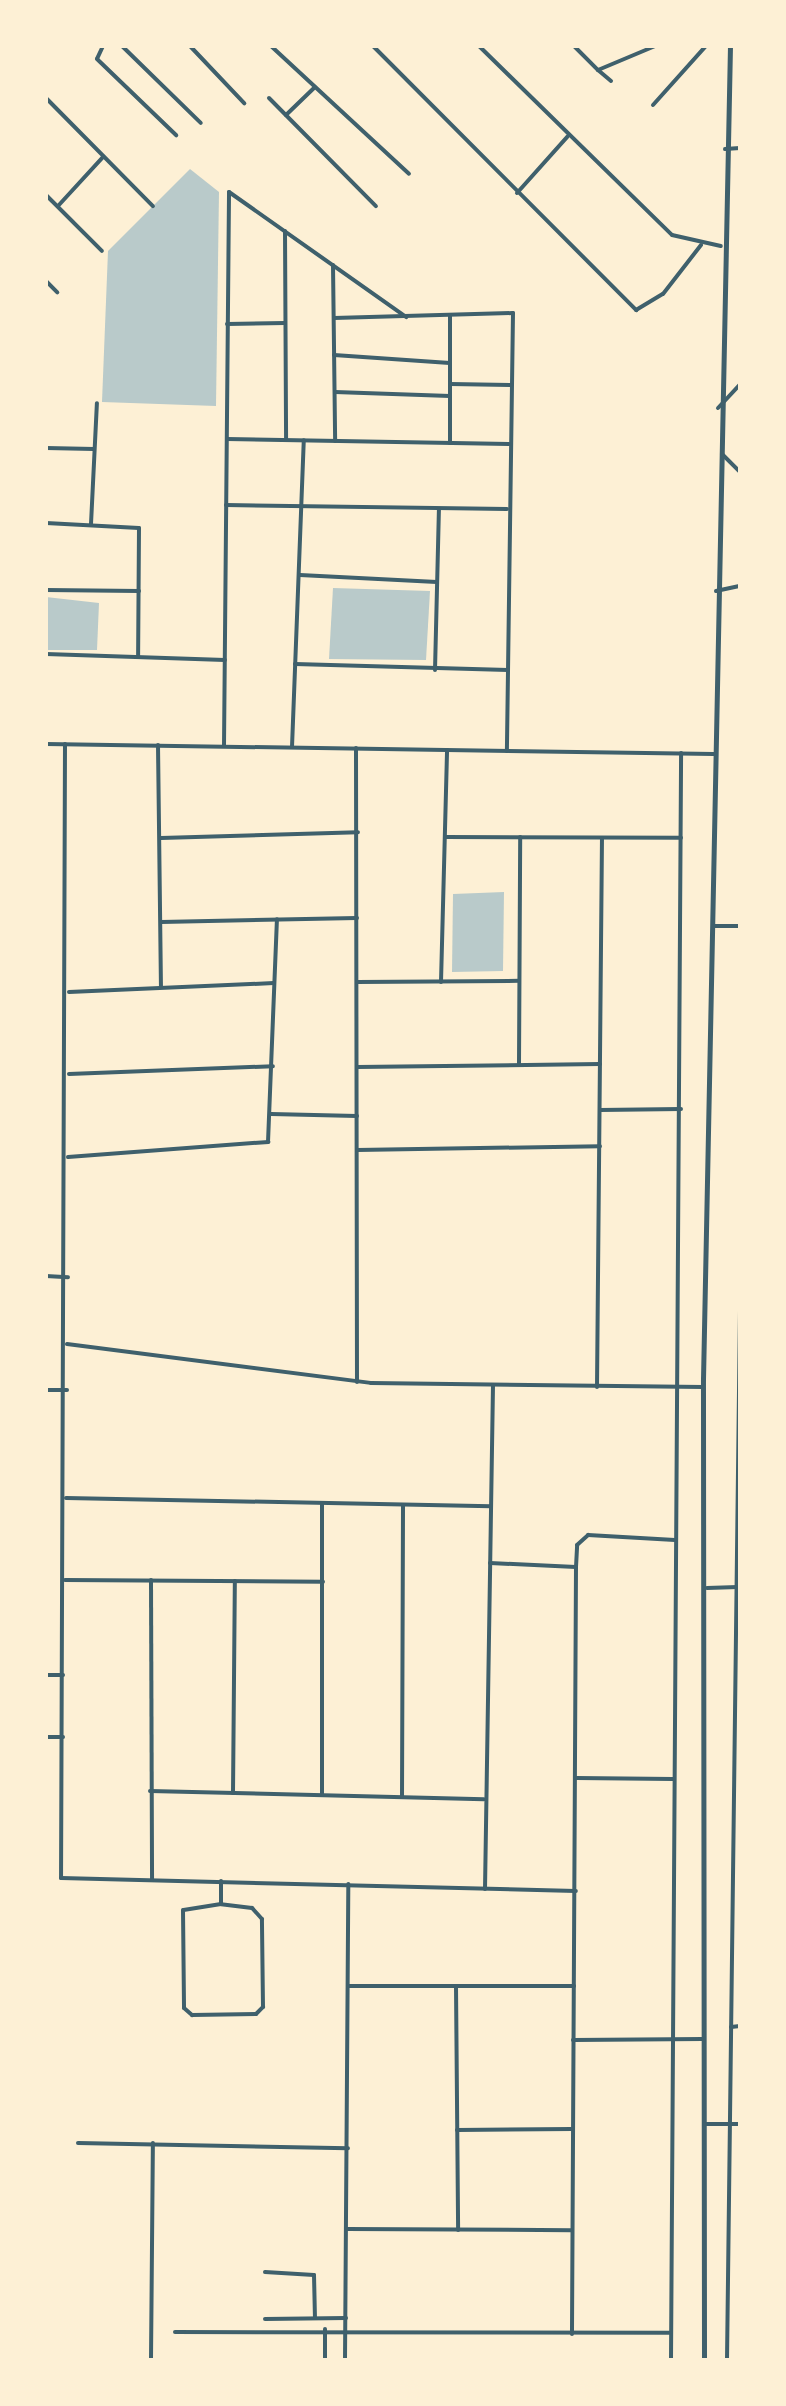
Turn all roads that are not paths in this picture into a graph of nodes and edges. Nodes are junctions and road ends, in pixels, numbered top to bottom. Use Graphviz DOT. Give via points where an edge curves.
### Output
graph roads {
  1 [pos="103,46"];
  2 [pos="122,46"];
  3 [pos="190,46"];
  4 [pos="271,46"];
  5 [pos="373,46"];
  6 [pos="479,46"];
  7 [pos="574,46"];
  8 [pos="655,46"];
  9 [pos="706,46"];
  10 [pos="730,46"];
  11 [pos="598,70"];
  12 [pos="611,81"];
  13 [pos="315,87"];
  14 [pos="269,98"];
  15 [pos="47,102"];
  16 [pos="244,103"];
  17 [pos="653,105"];
  18 [pos="286,115"];
  19 [pos="201,123"];
  20 [pos="176,135"];
  21 [pos="568,136"];
  22 [pos="740,148"];
  23 [pos="725,149"];
  24 [pos="103,157"];
  25 [pos="409,174"];
  26 [pos="517,193"];
  27 [pos="46,195"];
  28 [pos="58,206"];
  29 [pos="153,206"];
  30 [pos="376,206"];
  31 [pos="285,231"];
  32 [pos="701,245"];
  33 [pos="721,246"];
  34 [pos="102,251"];
  35 [pos="333,265"];
  36 [pos="46,281"];
  37 [pos="57,292"];
  38 [pos="450,315"];
  39 [pos="406,317"];
  40 [pos="334,318"];
  41 [pos="285,323"];
  42 [pos="227,324"];
  43 [pos="334,355"];
  44 [pos="450,363"];
  45 [pos="450,384"];
  46 [pos="511,385"];
  47 [pos="739,387"];
  48 [pos="335,392"];
  49 [pos="450,396"];
  50 [pos="97,403"];
  51 [pos="718,408"];
  52 [pos="226,439"];
  53 [pos="286,440"];
  54 [pos="304,440"];
  55 [pos="335,441"];
  56 [pos="450,443"];
  57 [pos="509,444"];
  58 [pos="46,448"];
  59 [pos="94,449"];
  60 [pos="720,452"];
  61 [pos="740,472"];
  62 [pos="226,505"];
  63 [pos="302,506"];
  64 [pos="439,508"];
  65 [pos="508,509"];
  66 [pos="46,523"];
  67 [pos="91,524"];
  68 [pos="299,575"];
  69 [pos="437,582"];
  70 [pos="740,586"];
  71 [pos="46,590"];
  72 [pos="139,591"];
  73 [pos="716,591"];
  74 [pos="46,654"];
  75 [pos="138,657"];
  76 [pos="225,660"];
  77 [pos="295,664"];
  78 [pos="435,670"];
  79 [pos="508,670"];
  80 [pos="46,744"];
  81 [pos="65,744"];
  82 [pos="158,745"];
  83 [pos="224,746"];
  84 [pos="292,747"];
  85 [pos="356,748"];
  86 [pos="447,750"];
  87 [pos="507,751"];
  88 [pos="681,753"];
  89 [pos="714,754"];
  90 [pos="358,832"];
  91 [pos="446,837"];
  92 [pos="520,837"];
  93 [pos="161,838"];
  94 [pos="602,838"];
  95 [pos="681,838"];
  96 [pos="357,918"];
  97 [pos="277,919"];
  98 [pos="161,922"];
  99 [pos="713,926"];
  100 [pos="740,926"];
  101 [pos="519,981"];
  102 [pos="357,982"];
  103 [pos="441,982"];
  104 [pos="274,983"];
  105 [pos="161,986"];
  106 [pos="69,992"];
  107 [pos="600,1064"];
  108 [pos="519,1065"];
  109 [pos="273,1066"];
  110 [pos="357,1067"];
  111 [pos="69,1074"];
  112 [pos="681,1109"];
  113 [pos="600,1110"];
  114 [pos="271,1114"];
  115 [pos="357,1116"];
  116 [pos="600,1146"];
  117 [pos="357,1150"];
  118 [pos="68,1157"];
  119 [pos="46,1276"];
  120 [pos="68,1278"];
  121 [pos="740,1311"];
  122 [pos="67,1344"];
  123 [pos="357,1382"];
  124 [pos="493,1385"];
  125 [pos="676,1386"];
  126 [pos="597,1387"];
  127 [pos="703,1387"];
  128 [pos="46,1390"];
  129 [pos="67,1390"];
  130 [pos="66,1498"];
  131 [pos="322,1503"];
  132 [pos="403,1505"];
  133 [pos="491,1506"];
  134 [pos="675,1540"];
  135 [pos="490,1563"];
  136 [pos="576,1567"];
  137 [pos="65,1580"];
  138 [pos="151,1580"];
  139 [pos="235,1581"];
  140 [pos="323,1582"];
  141 [pos="739,1587"];
  142 [pos="707,1588"];
  143 [pos="739,1664"];
  144 [pos="46,1675"];
  145 [pos="63,1675"];
  146 [pos="46,1737"];
  147 [pos="63,1737"];
  148 [pos="576,1778"];
  149 [pos="673,1779"];
  150 [pos="150,1791"];
  151 [pos="233,1793"];
  152 [pos="322,1795"];
  153 [pos="402,1797"];
  154 [pos="484,1799"];
  155 [pos="152,1880"];
  156 [pos="221,1881"];
  157 [pos="348,1884"];
  158 [pos="485,1889"];
  159 [pos="576,1891"];
  160 [pos="221,1904"];
  161 [pos="348,1986"];
  162 [pos="456,1986"];
  163 [pos="574,1986"];
  164 [pos="740,2026"];
  165 [pos="731,2027"];
  166 [pos="670,2039"];
  167 [pos="703,2039"];
  168 [pos="573,2040"];
  169 [pos="705,2124"];
  170 [pos="732,2124"];
  171 [pos="740,2124"];
  172 [pos="572,2129"];
  173 [pos="457,2130"];
  174 [pos="78,2143"];
  175 [pos="153,2143"];
  176 [pos="348,2148"];
  177 [pos="347,2229"];
  178 [pos="458,2230"];
  179 [pos="571,2230"];
  180 [pos="265,2272"];
  181 [pos="315,2318"];
  182 [pos="346,2318"];
  183 [pos="265,2319"];
  184 [pos="325,2329"];
  185 [pos="346,2329"];
  186 [pos="175,2332"];
  187 [pos="670,2333"];
  188 [pos="572,2334"];
  189 [pos="151,2360"];
  190 [pos="325,2360"];
  191 [pos="345,2360"];
  192 [pos="671,2360"];
  193 [pos="704,2360"];
  194 [pos="727,2360"];
  1 -- 20 [label="street" via="97,59"];
  2 -- 19 [label="street"];
  3 -- 16 [label="street"];
  4 -- 13 [label="street"];
  5 -- 26 [label="street"];
  6 -- 21 [label="street"];
  7 -- 11 [label="street"];
  8 -- 11 [label="street"];
  9 -- 17 [label="street"];
  10 -- 23 [label="street"];
  11 -- 12 [label="street"];
  13 -- 18 [label="street"];
  13 -- 25 [label="street"];
  14 -- 18 [label="street"];
  15 -- 24 [label="street"];
  18 -- 30 [label="street"];
  21 -- 26 [label="street"];
  21 -- 32 [label="street" via="672,235"];
  22 -- 23 [label="street"];
  23 -- 33 [label="street"];
  24 -- 28 [label="street"];
  24 -- 29 [label="street"];
  26 -- 32 [label="street" via="641,312"];
  27 -- 28 [label="street"];
  28 -- 34 [label="street"];
  31 -- 35 [label="street"];
  31 -- 41 [label="street"];
  31 -- 42 [label="street" via="229,192"];
  32 -- 33 [label="street"];
  33 -- 51 [label="street"];
  35 -- 39 [label="street"];
  35 -- 40 [label="street"];
  36 -- 37 [label="street"];
  38 -- 39 [label="street"];
  38 -- 44 [label="street"];
  38 -- 46 [label="street" via="513,313"];
  39 -- 40 [label="street"];
  40 -- 43 [label="street"];
  41 -- 42 [label="street"];
  41 -- 53 [label="street"];
  42 -- 52 [label="street"];
  43 -- 44 [label="street"];
  43 -- 48 [label="street"];
  44 -- 45 [label="street"];
  45 -- 46 [label="street"];
  45 -- 49 [label="street"];
  46 -- 57 [label="street"];
  47 -- 51 [label="street"];
  48 -- 49 [label="street"];
  48 -- 55 [label="street"];
  49 -- 56 [label="street"];
  50 -- 59 [label="street"];
  51 -- 60 [label="street"];
  52 -- 53 [label="street"];
  52 -- 62 [label="street"];
  53 -- 54 [label="street"];
  54 -- 55 [label="street"];
  54 -- 63 [label="street"];
  55 -- 56 [label="street"];
  56 -- 57 [label="street"];
  57 -- 65 [label="street"];
  58 -- 59 [label="street"];
  59 -- 67 [label="street"];
  60 -- 61 [label="street"];
  60 -- 73 [label="street"];
  62 -- 63 [label="street"];
  62 -- 76 [label="street"];
  63 -- 64 [label="street"];
  63 -- 68 [label="street"];
  64 -- 65 [label="street"];
  64 -- 69 [label="street"];
  65 -- 79 [label="street"];
  66 -- 67 [label="street"];
  67 -- 72 [label="street" via="139,528"];
  68 -- 69 [label="street"];
  68 -- 77 [label="street"];
  69 -- 78 [label="street"];
  70 -- 73 [label="street"];
  71 -- 72 [label="street"];
  72 -- 75 [label="street"];
  73 -- 89 [label="street"];
  74 -- 75 [label="street"];
  75 -- 76 [label="street"];
  76 -- 83 [label="street"];
  77 -- 78 [label="street"];
  77 -- 84 [label="street"];
  78 -- 79 [label="street"];
  79 -- 87 [label="street"];
  80 -- 81 [label="street"];
  81 -- 82 [label="street"];
  81 -- 106 [label="street"];
  82 -- 83 [label="street"];
  82 -- 93 [label="street"];
  83 -- 84 [label="street"];
  84 -- 85 [label="street"];
  85 -- 86 [label="street"];
  85 -- 90 [label="street"];
  86 -- 87 [label="street"];
  86 -- 91 [label="street"];
  87 -- 88 [label="street"];
  88 -- 89 [label="street"];
  88 -- 95 [label="street"];
  89 -- 99 [label="street"];
  90 -- 93 [label="street"];
  90 -- 96 [label="street"];
  91 -- 92 [label="street"];
  91 -- 103 [label="street"];
  92 -- 94 [label="street"];
  92 -- 101 [label="street"];
  93 -- 98 [label="street"];
  94 -- 95 [label="street"];
  94 -- 107 [label="street"];
  95 -- 112 [label="street"];
  96 -- 97 [label="street"];
  96 -- 102 [label="street"];
  97 -- 98 [label="street"];
  97 -- 104 [label="street"];
  98 -- 105 [label="street"];
  99 -- 100 [label="street"];
  99 -- 127 [label="street"];
  101 -- 103 [label="street"];
  101 -- 108 [label="street"];
  102 -- 103 [label="street"];
  102 -- 110 [label="street"];
  104 -- 105 [label="street"];
  104 -- 109 [label="street"];
  105 -- 106 [label="street"];
  106 -- 111 [label="street"];
  107 -- 108 [label="street"];
  107 -- 113 [label="street"];
  108 -- 110 [label="street"];
  109 -- 111 [label="street"];
  109 -- 114 [label="street"];
  110 -- 115 [label="street"];
  111 -- 118 [label="street"];
  112 -- 113 [label="street"];
  112 -- 125 [label="street"];
  113 -- 116 [label="street"];
  114 -- 115 [label="street"];
  114 -- 118 [label="street" via="268,1142 261,1146"];
  115 -- 117 [label="street"];
  116 -- 117 [label="street"];
  116 -- 126 [label="street"];
  117 -- 123 [label="street"];
  118 -- 120 [label="street"];
  119 -- 120 [label="street"];
  120 -- 122 [label="street"];
  121 -- 141 [label="street"];
  122 -- 123 [label="street"];
  122 -- 129 [label="street"];
  123 -- 124 [label="street"];
  124 -- 126 [label="street"];
  124 -- 133 [label="street"];
  125 -- 126 [label="street"];
  125 -- 127 [label="street"];
  125 -- 134 [label="street"];
  127 -- 142 [label="street"];
  128 -- 129 [label="street"];
  129 -- 130 [label="street"];
  130 -- 131 [label="street"];
  130 -- 137 [label="street"];
  131 -- 132 [label="street"];
  131 -- 140 [label="street"];
  132 -- 133 [label="street"];
  132 -- 153 [label="street"];
  133 -- 135 [label="street"];
  134 -- 136 [label="street" via="588,1535 577,1545"];
  134 -- 149 [label="street"];
  135 -- 136 [label="street"];
  135 -- 154 [label="street"];
  136 -- 148 [label="street"];
  137 -- 138 [label="street"];
  137 -- 145 [label="street"];
  138 -- 139 [label="street"];
  138 -- 150 [label="street"];
  139 -- 140 [label="street"];
  139 -- 151 [label="street"];
  140 -- 152 [label="street"];
  141 -- 142 [label="street"];
  141 -- 143 [label="street"];
  142 -- 167 [label="street"];
  143 -- 165 [label="street"];
  144 -- 145 [label="street"];
  145 -- 147 [label="street"];
  146 -- 147 [label="street"];
  147 -- 155 [label="street" via="61,1878"];
  148 -- 149 [label="street"];
  148 -- 159 [label="street"];
  149 -- 166 [label="street"];
  150 -- 151 [label="street"];
  150 -- 155 [label="street"];
  151 -- 152 [label="street"];
  152 -- 153 [label="street"];
  153 -- 154 [label="street"];
  154 -- 158 [label="street"];
  155 -- 156 [label="street"];
  156 -- 157 [label="street"];
  156 -- 160 [label="street"];
  157 -- 158 [label="street"];
  157 -- 161 [label="street"];
  158 -- 159 [label="street"];
  159 -- 163 [label="street"];
  160 -- 160 [label="street" via="183,1910 184,2008 192,2015 256,2014 263,2007 262,1919 252,1908"];
  161 -- 162 [label="street"];
  161 -- 176 [label="street"];
  162 -- 163 [label="street"];
  162 -- 173 [label="street"];
  163 -- 168 [label="street"];
  164 -- 165 [label="street"];
  165 -- 170 [label="street"];
  166 -- 167 [label="street"];
  166 -- 168 [label="street"];
  166 -- 187 [label="street"];
  167 -- 169 [label="street"];
  168 -- 172 [label="street"];
  169 -- 170 [label="street"];
  169 -- 193 [label="street"];
  170 -- 171 [label="street"];
  170 -- 194 [label="street"];
  172 -- 173 [label="street"];
  172 -- 179 [label="street"];
  173 -- 178 [label="street"];
  174 -- 175 [label="street"];
  175 -- 176 [label="street"];
  175 -- 189 [label="street"];
  176 -- 177 [label="street"];
  177 -- 178 [label="street"];
  177 -- 182 [label="street"];
  178 -- 179 [label="street"];
  179 -- 188 [label="street"];
  180 -- 181 [label="street" via="314,2275"];
  181 -- 182 [label="street"];
  181 -- 183 [label="street"];
  182 -- 185 [label="street"];
  184 -- 185 [label="street"];
  184 -- 186 [label="street"];
  184 -- 190 [label="street"];
  185 -- 188 [label="street"];
  185 -- 191 [label="street"];
  187 -- 188 [label="street"];
  187 -- 192 [label="street"];
}
